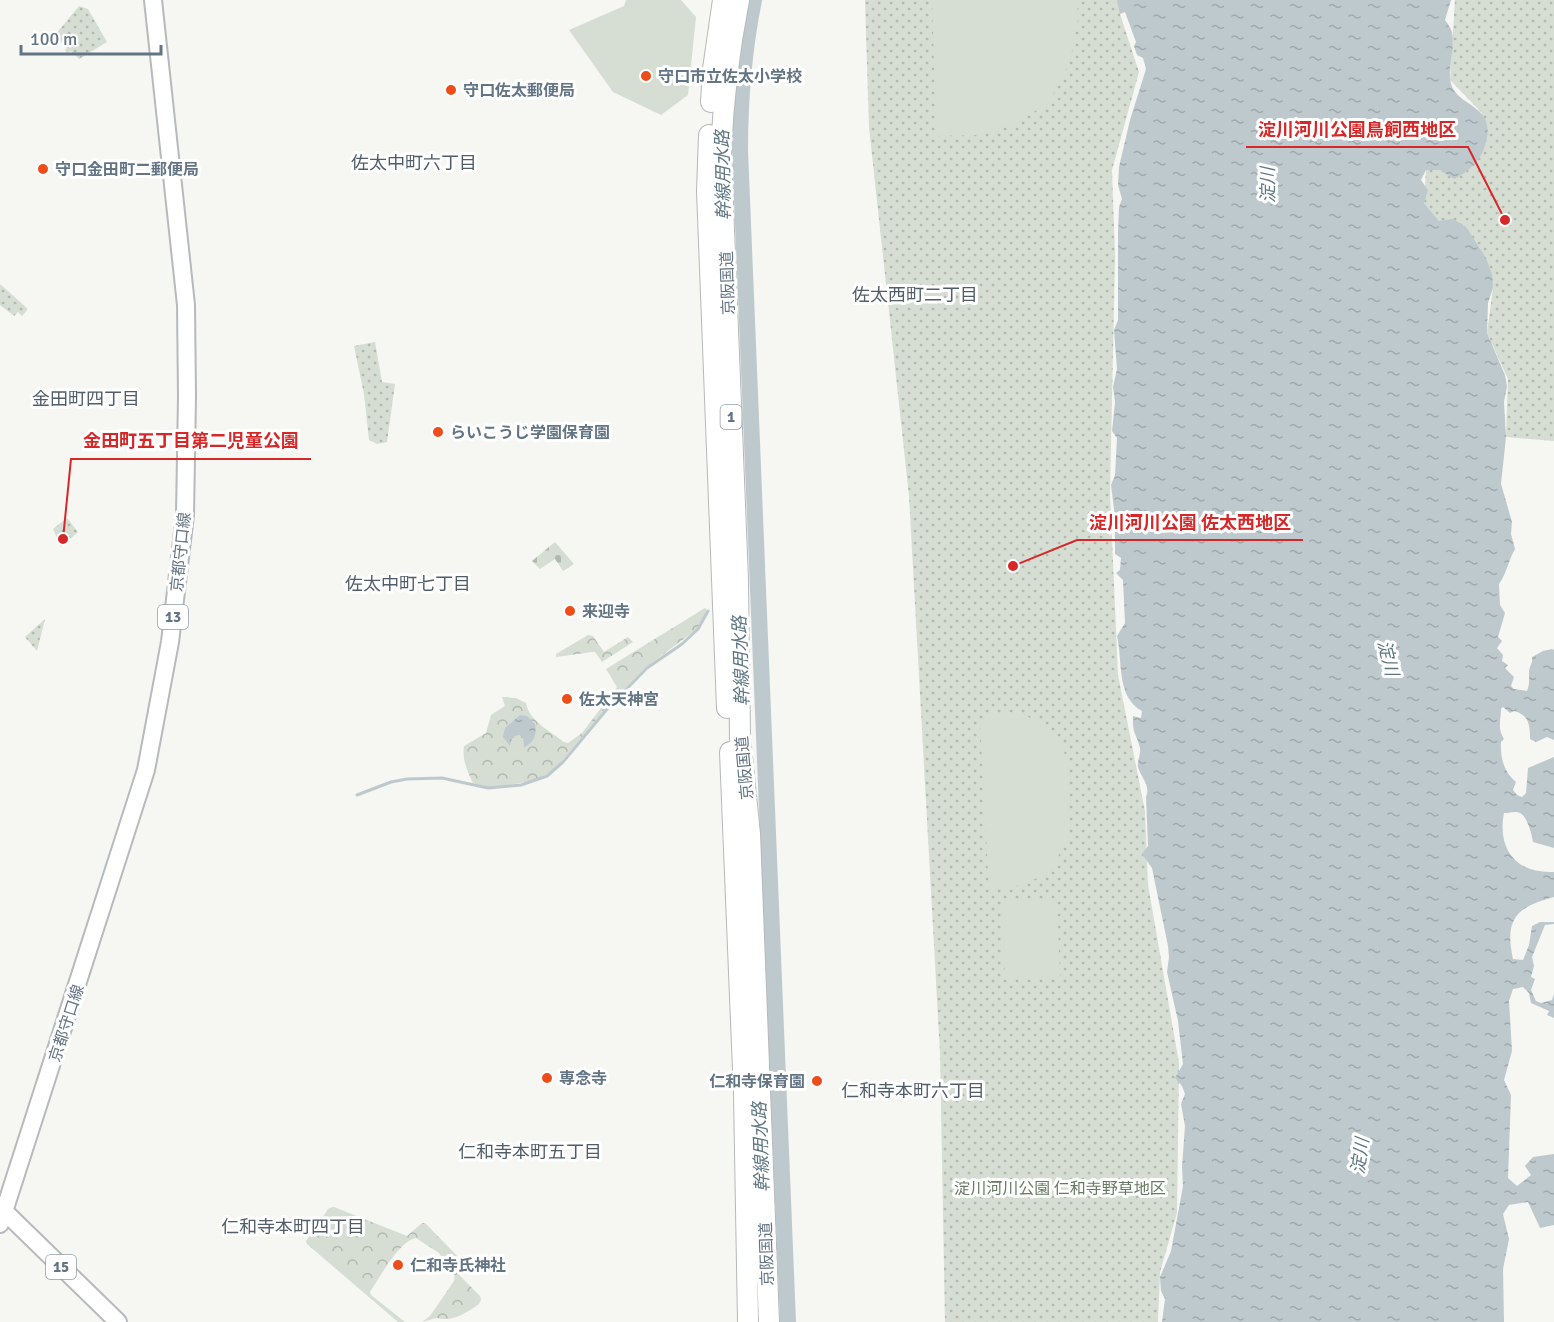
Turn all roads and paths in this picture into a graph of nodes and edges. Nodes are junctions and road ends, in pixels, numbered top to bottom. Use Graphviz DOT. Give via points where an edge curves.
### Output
graph roads {
  1 [pos="153,0"];
  2 [pos="723,0"];
  3 [pos="739,0"];
  4 [pos="2,1214"];
  5 [pos="118,1322"];
  6 [pos="748,1322"];
  7 [pos="769,1322"];
  1 -- 4 [label="main road, 京都守口線 / 13" via="186,304 186,470 170,642 146,770"];
  2 -- 6 [label="highway, 京阪国道 / 1" via="713,69 707,191 744,1094"];
  3 -- 7 [label="highway, 京阪国道 / 1" via="728,66 721,154 738,580 740,738 750,834"];
  4 -- 5 [label="main road, 15"];
}
